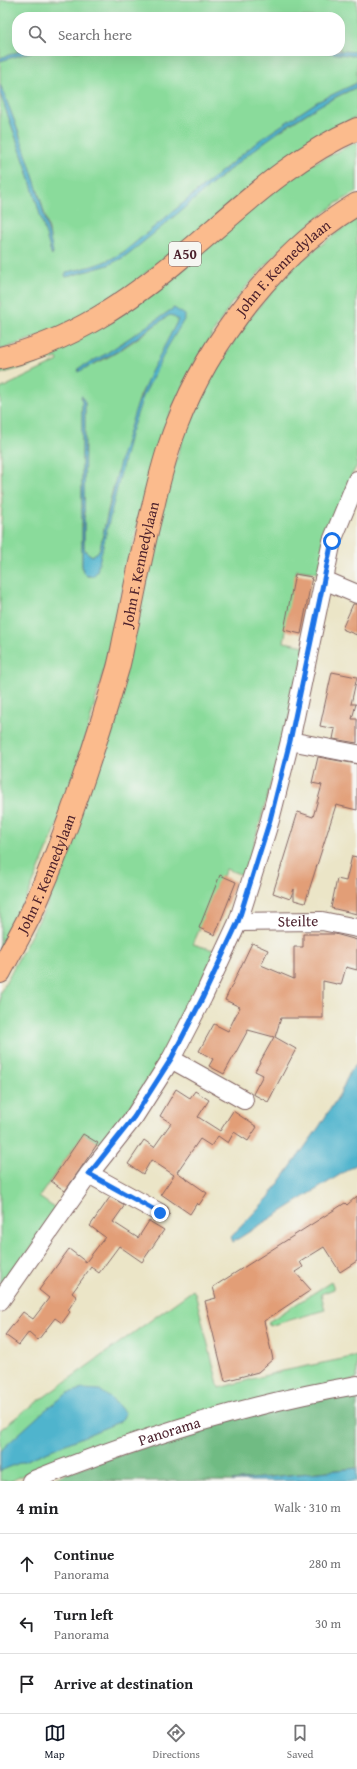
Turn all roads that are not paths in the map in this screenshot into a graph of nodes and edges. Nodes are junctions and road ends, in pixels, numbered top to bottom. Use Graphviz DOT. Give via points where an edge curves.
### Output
graph roads {
  1 [pos="357,129"];
  2 [pos="357,204"];
  3 [pos="0,358"];
  4 [pos="357,480"];
  5 [pos="324,580"];
  6 [pos="357,594"];
  7 [pos="290,741"];
  8 [pos="357,754"];
  9 [pos="238,922"];
  10 [pos="357,928"];
  11 [pos="0,972"];
  12 [pos="171,1059"];
  13 [pos="244,1100"];
  14 [pos="89,1174"];
  15 [pos="160,1213"];
  16 [pos="0,1301"];
  17 [pos="357,1385"];
  18 [pos="31,1481"];
  1 -- 3 [label="highway, A50" via="305,156 134,295 100,317 64,336"];
  2 -- 11 [label="highway, John F. Kennedylaan" via="318,232 263,284 218,345 187,402 176,428 152,507 118,666 76,800 41,892"];
  4 -- 5 [label="street" via="332,541"];
  5 -- 6 [label="street"];
  5 -- 7 [label="street"];
  7 -- 8 [label="street"];
  7 -- 9 [label="street" via="270,820"];
  9 -- 10 [label="street, Steilte" via="322,921"];
  9 -- 12 [label="street"];
  12 -- 13 [label="street"];
  12 -- 14 [label="street" via="134,1117"];
  14 -- 15 [label="street"];
  14 -- 16 [label="street"];
  17 -- 18 [label="street, Panorama" via="311,1393 223,1415 179,1428"];
}
